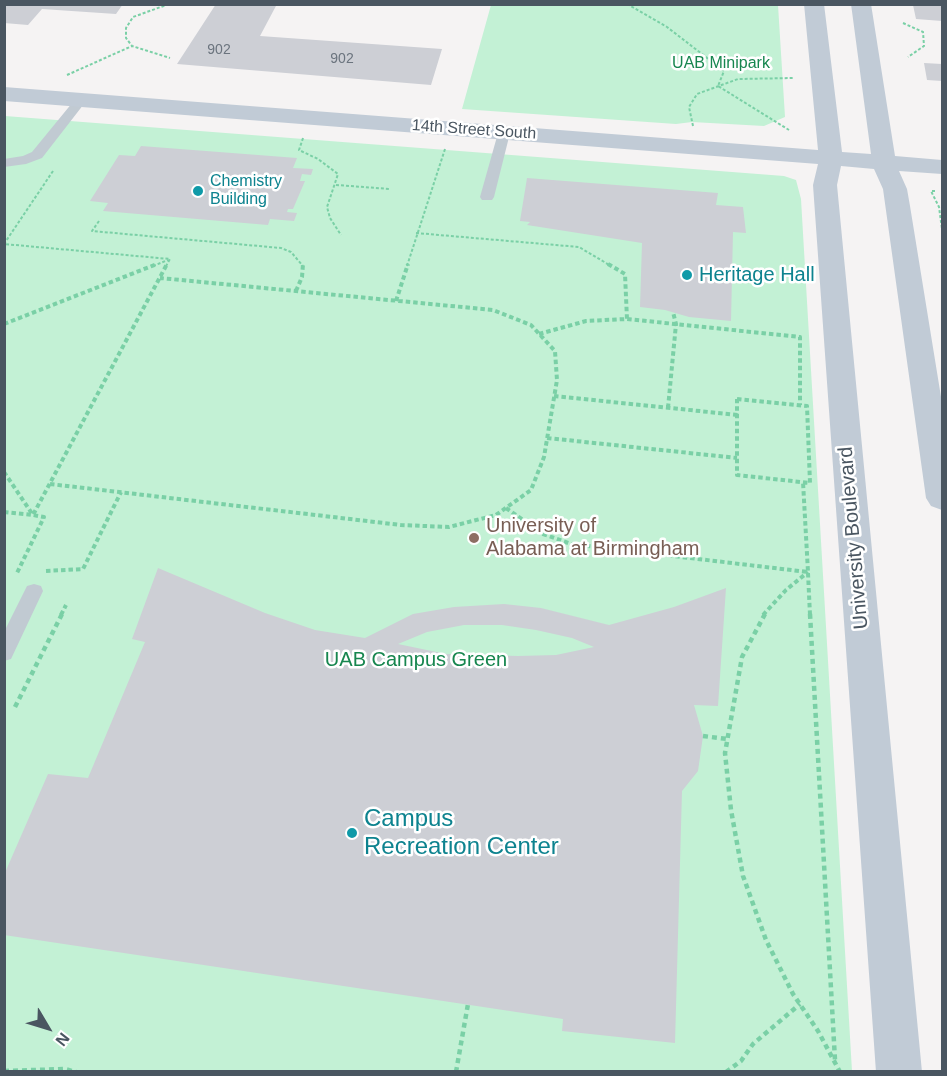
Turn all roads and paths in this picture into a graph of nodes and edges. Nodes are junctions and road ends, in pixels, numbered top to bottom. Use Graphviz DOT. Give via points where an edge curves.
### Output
graph roads {
  1 [pos="169,4"];
  2 [pos="627,4"];
  3 [pos="814,4"];
  4 [pos="861,4"];
  5 [pos="903,23"];
  6 [pos="132,46"];
  7 [pos="908,57"];
  8 [pos="170,58"];
  9 [pos="794,78"];
  10 [pos="58,79"];
  11 [pos="718,86"];
  12 [pos="4,94"];
  13 [pos="81,100"];
  14 [pos="694,127"];
  15 [pos="792,132"];
  16 [pos="504,133"];
  17 [pos="305,135"];
  18 [pos="446,146"];
  19 [pos="831,159"];
  20 [pos="4,163"];
  21 [pos="884,163"];
  22 [pos="942,167"];
  23 [pos="336,185"];
  24 [pos="390,189"];
  25 [pos="942,190"];
  26 [pos="487,197"];
  27 [pos="99,220"];
  28 [pos="942,229"];
  29 [pos="417,233"];
  30 [pos="341,235"];
  31 [pos="4,244"];
  32 [pos="170,259"];
  33 [pos="160,278"];
  34 [pos="296,291"];
  35 [pos="396,301"];
  36 [pos="673,312"];
  37 [pos="627,319"];
  38 [pos="4,324"];
  39 [pos="675,324"];
  40 [pos="539,334"];
  41 [pos="554,396"];
  42 [pos="800,405"];
  43 [pos="668,408"];
  44 [pos="738,415"];
  45 [pos="547,438"];
  46 [pos="737,458"];
  47 [pos="4,472"];
  48 [pos="803,482"];
  49 [pos="50,484"];
  50 [pos="121,492"];
  51 [pos="942,498"];
  52 [pos="506,508"];
  53 [pos="4,512"];
  54 [pos="33,515"];
  55 [pos="808,572"];
  56 [pos="42,573"];
  57 [pos="13,581"];
  58 [pos="34,591"];
  59 [pos="66,605"];
  60 [pos="4,653"];
  61 [pos="15,707"];
  62 [pos="703,736"];
  63 [pos="728,739"];
  64 [pos="468,1004"];
  65 [pos="800,1004"];
  66 [pos="836,1060"];
  67 [pos="4,1071"];
  68 [pos="76,1071"];
  69 [pos="456,1071"];
  70 [pos="726,1071"];
  71 [pos="840,1071"];
  72 [pos="899,1071"];
  1 -- 6 [label="path" via="134,17 126,28 126,38"];
  2 -- 11 [label="path" via="667,27 724,71"];
  3 -- 19 [label="main road, University Boulevard"];
  4 -- 21 [label="main road"];
  5 -- 7 [label="path" via="922,32 924,46"];
  6 -- 8 [label="path"];
  6 -- 10 [label="path"];
  9 -- 11 [label="path" via="738,79"];
  11 -- 14 [label="path" via="697,94 688,107"];
  11 -- 15 [label="path"];
  12 -- 13 [label="main road, 14th Street South"];
  13 -- 16 [label="main road, 14th Street South"];
  13 -- 20 [label="lane" via="37,155"];
  16 -- 19 [label="main road, 14th Street South"];
  16 -- 26 [label="lane"];
  17 -- 23 [label="path" via="299,150 338,174"];
  18 -- 29 [label="path"];
  19 -- 21 [label="main road, 14th Street South"];
  19 -- 72 [label="main road, University Boulevard" via="825,185"];
  21 -- 22 [label="main road, 14th Street South"];
  21 -- 51 [label="main road" via="895,189"];
  23 -- 24 [label="path"];
  23 -- 30 [label="path" via="327,207"];
  25 -- 28 [label="path" via="931,191 939,207"];
  27 -- 34 [label="path" via="92,231 281,248 303,264"];
  29 -- 35 [label="path"];
  29 -- 37 [label="path" via="579,247 625,274"];
  31 -- 32 [label="path"];
  32 -- 33 [label="path"];
  32 -- 38 [label="path"];
  33 -- 34 [label="path"];
  33 -- 49 [label="path"];
  34 -- 35 [label="path"];
  35 -- 40 [label="path" via="493,310 531,325"];
  36 -- 39 [label="path"];
  37 -- 39 [label="path"];
  37 -- 40 [label="path" via="586,321"];
  39 -- 42 [label="path" via="800,337"];
  39 -- 43 [label="path"];
  40 -- 41 [label="path" via="555,351"];
  41 -- 43 [label="path"];
  41 -- 45 [label="path"];
  42 -- 44 [label="path" via="737,399"];
  42 -- 48 [label="path" via="807,406 809,443 810,483"];
  43 -- 44 [label="path"];
  44 -- 46 [label="path"];
  45 -- 46 [label="path"];
  45 -- 52 [label="path" via="544,458 531,490"];
  46 -- 48 [label="path" via="737,475"];
  47 -- 54 [label="path"];
  48 -- 55 [label="path"];
  49 -- 50 [label="path"];
  49 -- 54 [label="path"];
  50 -- 52 [label="path" via="401,525 449,527 496,515"];
  50 -- 56 [label="path" via="83,568"];
  52 -- 55 [label="path" via="543,534 571,544"];
  53 -- 54 [label="path"];
  54 -- 57 [label="path" via="44,517"];
  55 -- 63 [label="path" via="761,618 742,657"];
  55 -- 66 [label="path"];
  58 -- 60 [label="lane"];
  59 -- 61 [label="path"];
  62 -- 63 [label="path"];
  63 -- 65 [label="path" via="725,753 731,810 743,876 766,940"];
  64 -- 69 [label="path"];
  65 -- 66 [label="path"];
  65 -- 70 [label="path"];
  66 -- 71 [label="path"];
  67 -- 68 [label="path"];
}
